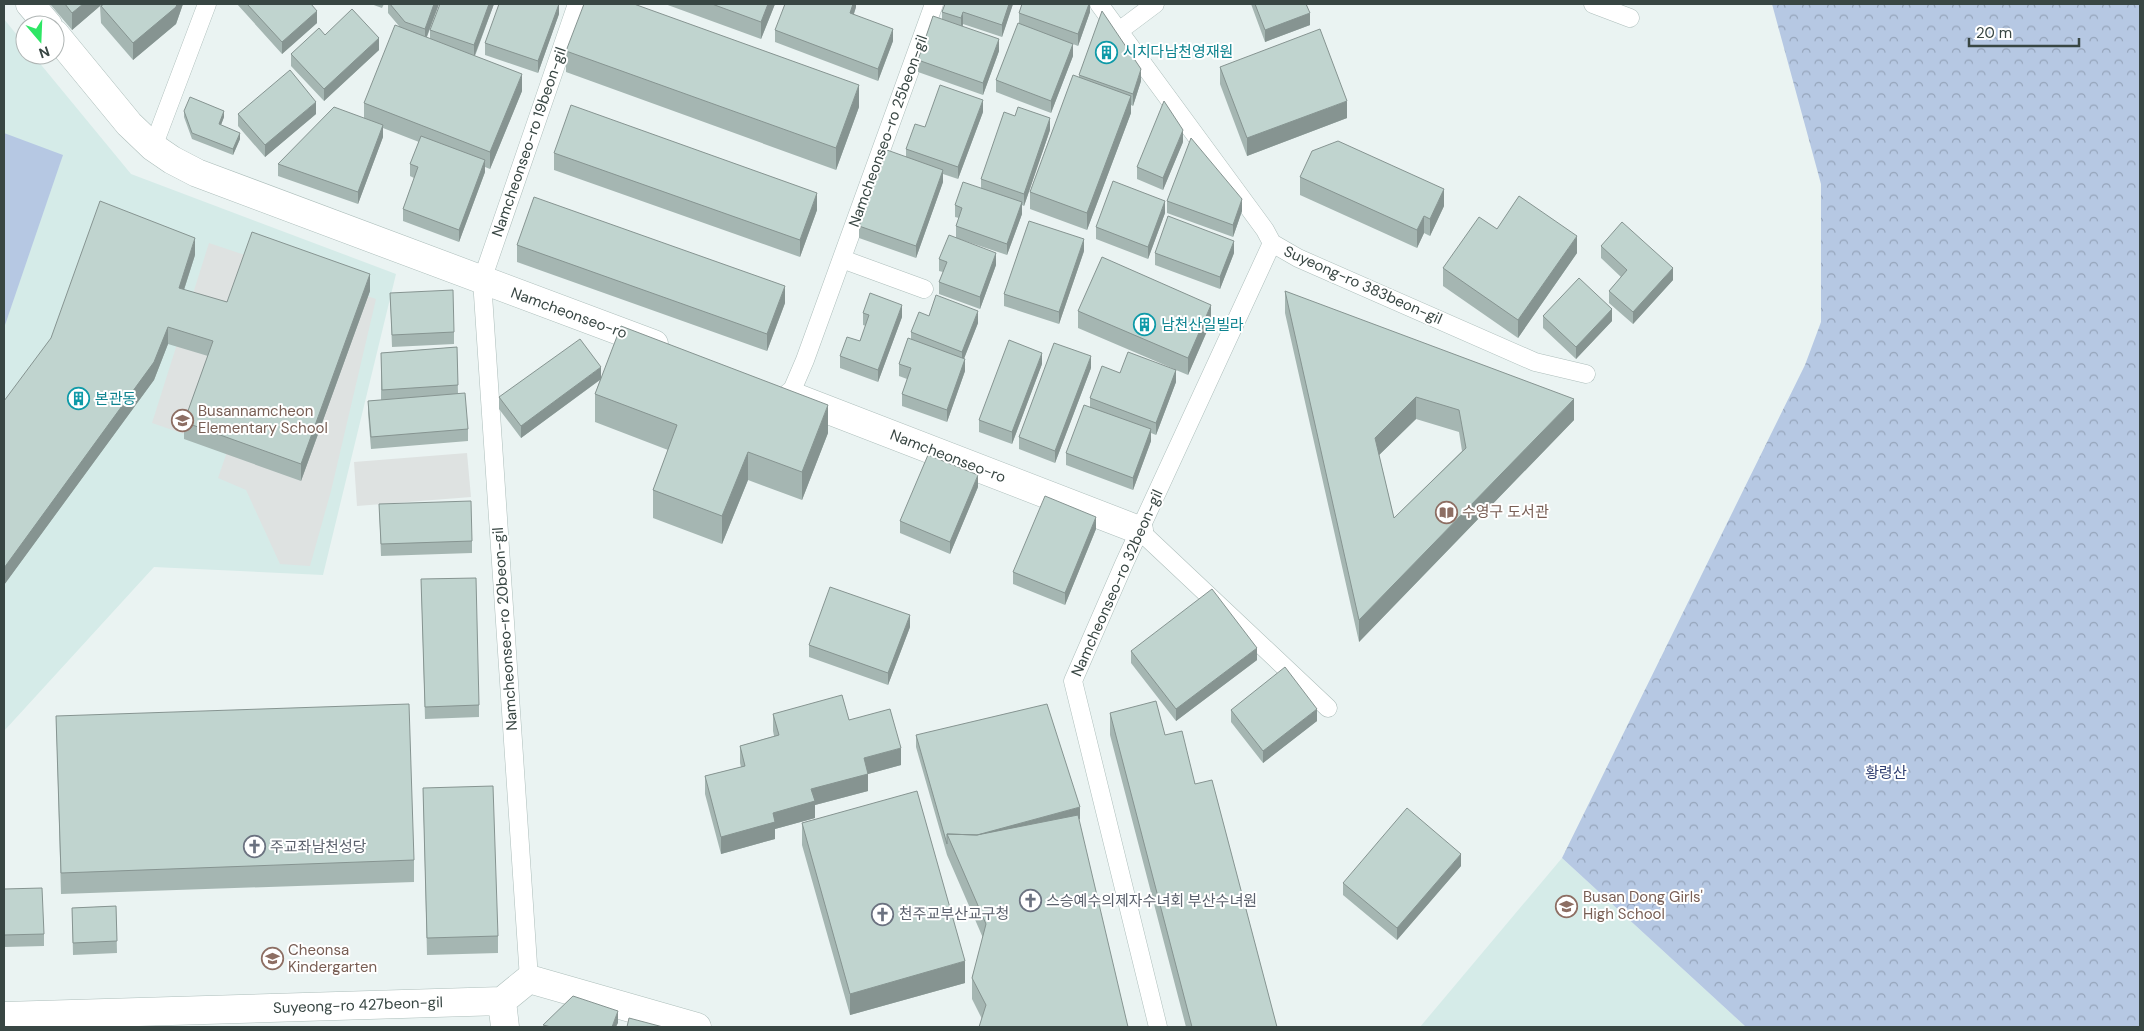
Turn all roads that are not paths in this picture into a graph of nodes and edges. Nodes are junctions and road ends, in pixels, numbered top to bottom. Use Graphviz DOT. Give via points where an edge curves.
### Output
graph roads {
  1 [pos="30,4"];
  2 [pos="207,4"];
  3 [pos="576,4"];
  4 [pos="934,4"];
  5 [pos="1099,4"];
  6 [pos="1155,4"];
  7 [pos="1593,4"];
  8 [pos="39,15"];
  9 [pos="1630,18"];
  10 [pos="1119,31"];
  11 [pos="65,46"];
  12 [pos="153,147"];
  13 [pos="1272,243"];
  14 [pos="842,259"];
  15 [pos="482,280"];
  16 [pos="924,289"];
  17 [pos="678,353"];
  18 [pos="1586,374"];
  19 [pos="780,391"];
  20 [pos="1139,530"];
  21 [pos="1328,708"];
  22 [pos="529,979"];
  23 [pos="504,1014"];
  24 [pos="4,1016"];
  25 [pos="696,1027"];
  26 [pos="1158,1027"];
  1 -- 8 [label="street"];
  2 -- 12 [label="lane"];
  3 -- 15 [label="lane, Namcheonseo-ro 19beon-gil"];
  4 -- 14 [label="lane, Namcheonseo-ro 25beon-gil"];
  5 -- 10 [label="lane, Suyeong-ro 383beon-gil"];
  6 -- 10 [label="lane"];
  7 -- 9 [label="lane"];
  10 -- 13 [label="lane, Suyeong-ro 383beon-gil"];
  11 -- 12 [label="street, Namcheonseo-ro" via="129,124"];
  12 -- 15 [label="street, Namcheonseo-ro" via="197,173"];
  13 -- 18 [label="lane, Suyeong-ro 383beon-gil" via="1298,258 1535,362"];
  13 -- 20 [label="lane, Namcheonseo-ro 32beon-gil"];
  14 -- 16 [label="lane"];
  14 -- 19 [label="lane, Namcheonseo-ro 25beon-gil" via="805,360"];
  15 -- 17 [label="street, Namcheonseo-ro"];
  15 -- 22 [label="lane, Namcheonseo-ro 20beon-gil"];
  19 -- 20 [label="street, Namcheonseo-ro"];
  20 -- 21 [label="lane, Namcheonseo-ro"];
  20 -- 26 [label="lane, Namcheonseo-ro 32beon-gil" via="1073,682"];
  22 -- 23 [label="street, Suyeong-ro 427beon-gil"];
  22 -- 25 [label="street"];
  23 -- 24 [label="street, Suyeong-ro 427beon-gil"];
}
